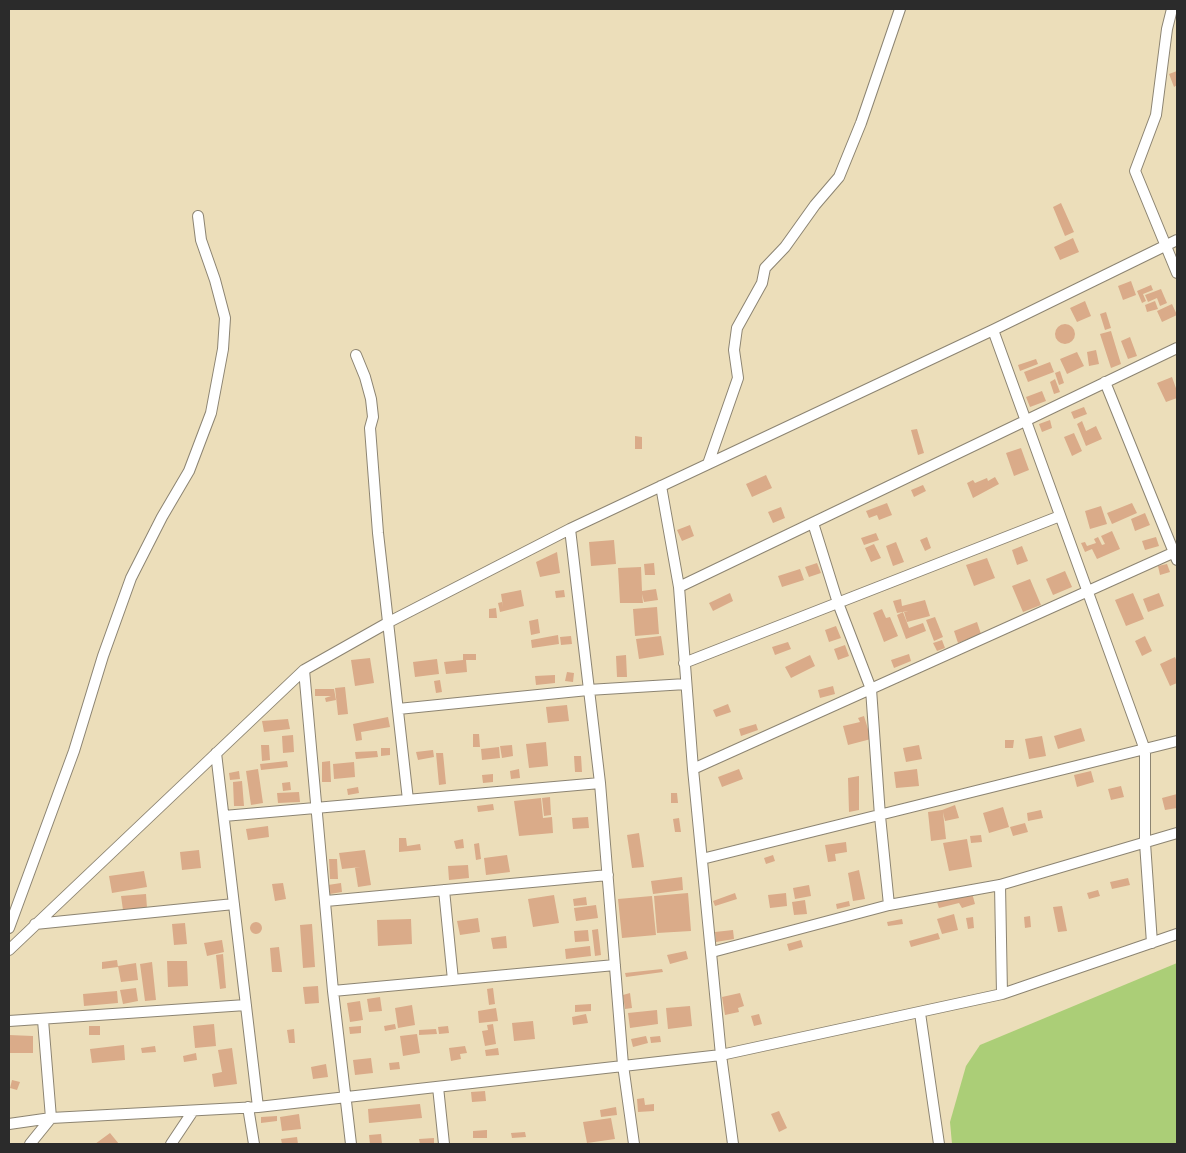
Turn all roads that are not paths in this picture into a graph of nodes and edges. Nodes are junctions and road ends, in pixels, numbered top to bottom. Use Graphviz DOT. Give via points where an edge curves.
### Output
graph roads {
  1 [pos="900,9"];
  2 [pos="1172,9"];
  3 [pos="198,216"];
  4 [pos="1177,240"];
  5 [pos="1166,245"];
  6 [pos="1177,273"];
  7 [pos="993,330"];
  8 [pos="1177,348"];
  9 [pos="356,355"];
  10 [pos="1106,382"];
  11 [pos="1026,420"];
  12 [pos="708,464"];
  13 [pos="661,486"];
  14 [pos="1060,516"];
  15 [pos="812,523"];
  16 [pos="570,529"];
  17 [pos="1176,555"];
  18 [pos="679,587"];
  19 [pos="1088,592"];
  20 [pos="838,603"];
  21 [pos="389,622"];
  22 [pos="684,663"];
  23 [pos="304,670"];
  24 [pos="686,684"];
  25 [pos="871,689"];
  26 [pos="588,690"];
  27 [pos="398,709"];
  28 [pos="1177,741"];
  29 [pos="1145,750"];
  30 [pos="216,753"];
  31 [pos="693,769"];
  32 [pos="600,783"];
  33 [pos="408,800"];
  34 [pos="317,808"];
  35 [pos="224,816"];
  36 [pos="880,816"];
  37 [pos="1177,833"];
  38 [pos="1145,842"];
  39 [pos="702,859"];
  40 [pos="608,875"];
  41 [pos="1000,885"];
  42 [pos="444,890"];
  43 [pos="326,900"];
  44 [pos="234,904"];
  45 [pos="889,905"];
  46 [pos="34,924"];
  47 [pos="9,928"];
  48 [pos="1177,934"];
  49 [pos="1152,943"];
  50 [pos="9,950"];
  51 [pos="712,952"];
  52 [pos="615,965"];
  53 [pos="453,980"];
  54 [pos="333,991"];
  55 [pos="1002,994"];
  56 [pos="246,1005"];
  57 [pos="920,1013"];
  58 [pos="43,1020"];
  59 [pos="9,1021"];
  60 [pos="721,1055"];
  61 [pos="623,1065"];
  62 [pos="438,1088"];
  63 [pos="346,1097"];
  64 [pos="253,1107"];
  65 [pos="193,1110"];
  66 [pos="51,1118"];
  67 [pos="9,1124"];
  68 [pos="30,1144"];
  69 [pos="171,1144"];
  70 [pos="254,1144"];
  71 [pos="351,1144"];
  72 [pos="444,1144"];
  73 [pos="634,1144"];
  74 [pos="734,1144"];
  75 [pos="939,1144"];
  1 -- 12 [label="street" via="861,124 839,177 765,268 762,283 736,328 734,350 738,378"];
  2 -- 5 [label="street" via="1156,115 1135,171"];
  3 -- 47 [label="street" via="201,240 216,280 225,318 223,349 211,413 189,471 131,578 74,751"];
  4 -- 5 [label="street"];
  5 -- 6 [label="street"];
  5 -- 7 [label="street"];
  7 -- 11 [label="street"];
  7 -- 12 [label="street"];
  8 -- 10 [label="street"];
  9 -- 21 [label="street" via="371,399 372,466"];
  10 -- 11 [label="street"];
  10 -- 17 [label="street"];
  11 -- 14 [label="street"];
  11 -- 15 [label="street"];
  12 -- 13 [label="street"];
  13 -- 16 [label="street"];
  13 -- 18 [label="street"];
  14 -- 19 [label="street"];
  14 -- 20 [label="street"];
  15 -- 18 [label="street"];
  15 -- 20 [label="street"];
  16 -- 21 [label="street"];
  16 -- 26 [label="street"];
  17 -- 19 [label="street"];
  18 -- 22 [label="street"];
  19 -- 25 [label="street"];
  19 -- 29 [label="street"];
  20 -- 22 [label="street"];
  20 -- 25 [label="street"];
  21 -- 23 [label="street"];
  21 -- 27 [label="street"];
  22 -- 24 [label="street"];
  23 -- 30 [label="street"];
  23 -- 34 [label="street"];
  24 -- 26 [label="street"];
  24 -- 31 [label="street"];
  25 -- 31 [label="street"];
  25 -- 36 [label="street"];
  26 -- 27 [label="street"];
  26 -- 32 [label="street"];
  27 -- 33 [label="street"];
  28 -- 29 [label="street"];
  29 -- 36 [label="street"];
  29 -- 38 [label="street"];
  30 -- 35 [label="street"];
  30 -- 46 [label="street"];
  31 -- 39 [label="street"];
  32 -- 33 [label="street"];
  32 -- 40 [label="street"];
  33 -- 34 [label="street"];
  34 -- 35 [label="street"];
  34 -- 43 [label="street"];
  35 -- 44 [label="street"];
  36 -- 39 [label="street"];
  36 -- 45 [label="street"];
  37 -- 38 [label="street"];
  38 -- 41 [label="street"];
  38 -- 49 [label="street"];
  39 -- 51 [label="street"];
  40 -- 42 [label="street"];
  40 -- 52 [label="street"];
  41 -- 45 [label="street"];
  41 -- 55 [label="street"];
  42 -- 43 [label="street"];
  42 -- 53 [label="street"];
  43 -- 54 [label="street"];
  44 -- 46 [label="street"];
  44 -- 56 [label="street"];
  45 -- 51 [label="street"];
  46 -- 50 [label="street"];
  48 -- 49 [label="street"];
  49 -- 55 [label="street"];
  51 -- 60 [label="street"];
  52 -- 53 [label="street"];
  52 -- 61 [label="street"];
  53 -- 54 [label="street"];
  54 -- 63 [label="street"];
  55 -- 57 [label="street"];
  56 -- 58 [label="street"];
  56 -- 64 [label="street"];
  57 -- 60 [label="street"];
  57 -- 75 [label="street"];
  58 -- 59 [label="street"];
  58 -- 66 [label="street"];
  60 -- 61 [label="street"];
  60 -- 74 [label="street"];
  61 -- 62 [label="street"];
  61 -- 73 [label="street"];
  62 -- 63 [label="street"];
  62 -- 72 [label="street"];
  63 -- 64 [label="street"];
  63 -- 71 [label="street"];
  64 -- 65 [label="street"];
  64 -- 70 [label="street"];
  65 -- 66 [label="street"];
  65 -- 69 [label="street"];
  66 -- 67 [label="street"];
  66 -- 68 [label="street"];
}
